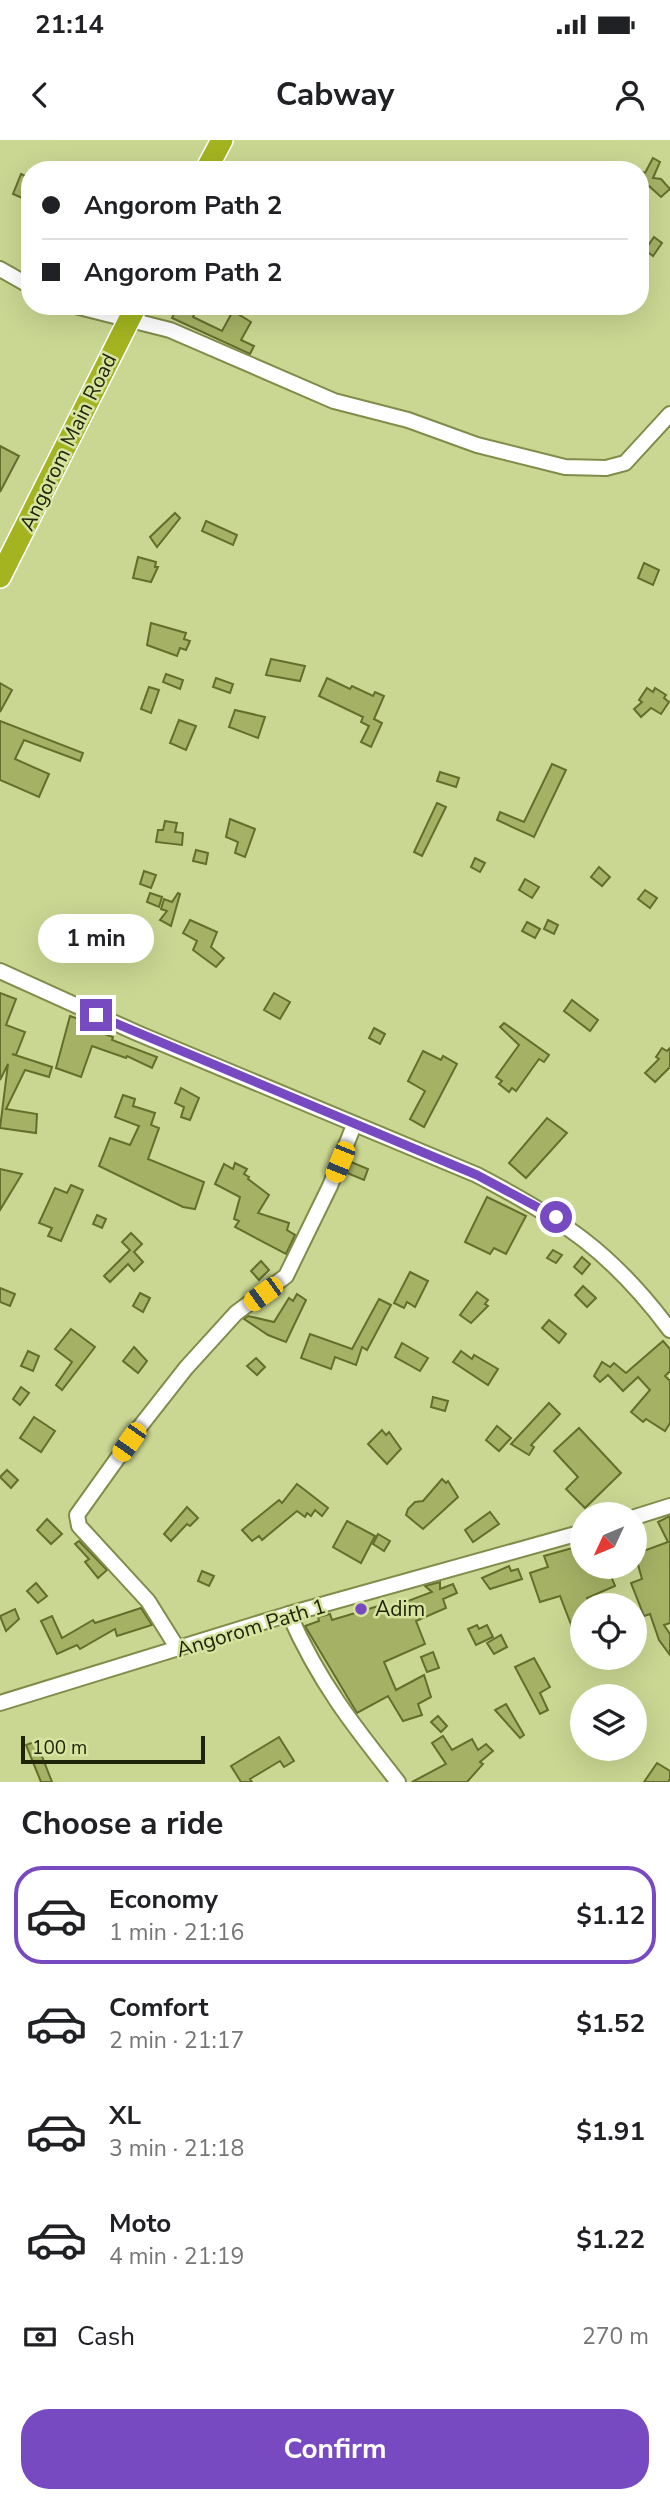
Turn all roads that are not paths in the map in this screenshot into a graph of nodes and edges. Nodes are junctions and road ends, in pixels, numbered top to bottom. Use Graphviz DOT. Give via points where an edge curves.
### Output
graph roads {
  1 [pos="222,140"];
  2 [pos="211,161"];
  3 [pos="0,269"];
  4 [pos="21,281"];
  5 [pos="131,315"];
  6 [pos="139,315"];
  7 [pos="670,414"];
  8 [pos="0,577"];
  9 [pos="0,971"];
  10 [pos="354,1125"];
  11 [pos="670,1330"];
  12 [pos="670,1506"];
  13 [pos="648,1513"];
  14 [pos="570,1536"];
  15 [pos="289,1614"];
  16 [pos="178,1650"];
  17 [pos="0,1703"];
  18 [pos="398,1782"];
  1 -- 2 [label="highway"];
  3 -- 4 [label="street"];
  5 -- 8 [label="highway, Angorom Main Road"];
  6 -- 7 [label="street" via="334,401 565,467 606,468 625,463"];
  9 -- 10 [label="street"];
  10 -- 11 [label="street" via="477,1175 556,1217 612,1262"];
  10 -- 16 [label="street" via="286,1276 236,1313 186,1368 77,1515 79,1526 148,1601"];
  12 -- 13 [label="street"];
  14 -- 15 [label="street, Angorom Path 1"];
  15 -- 16 [label="street, Angorom Path 1"];
  15 -- 18 [label="street" via="310,1662 341,1711"];
  16 -- 17 [label="street, Angorom Path 1"];
}
